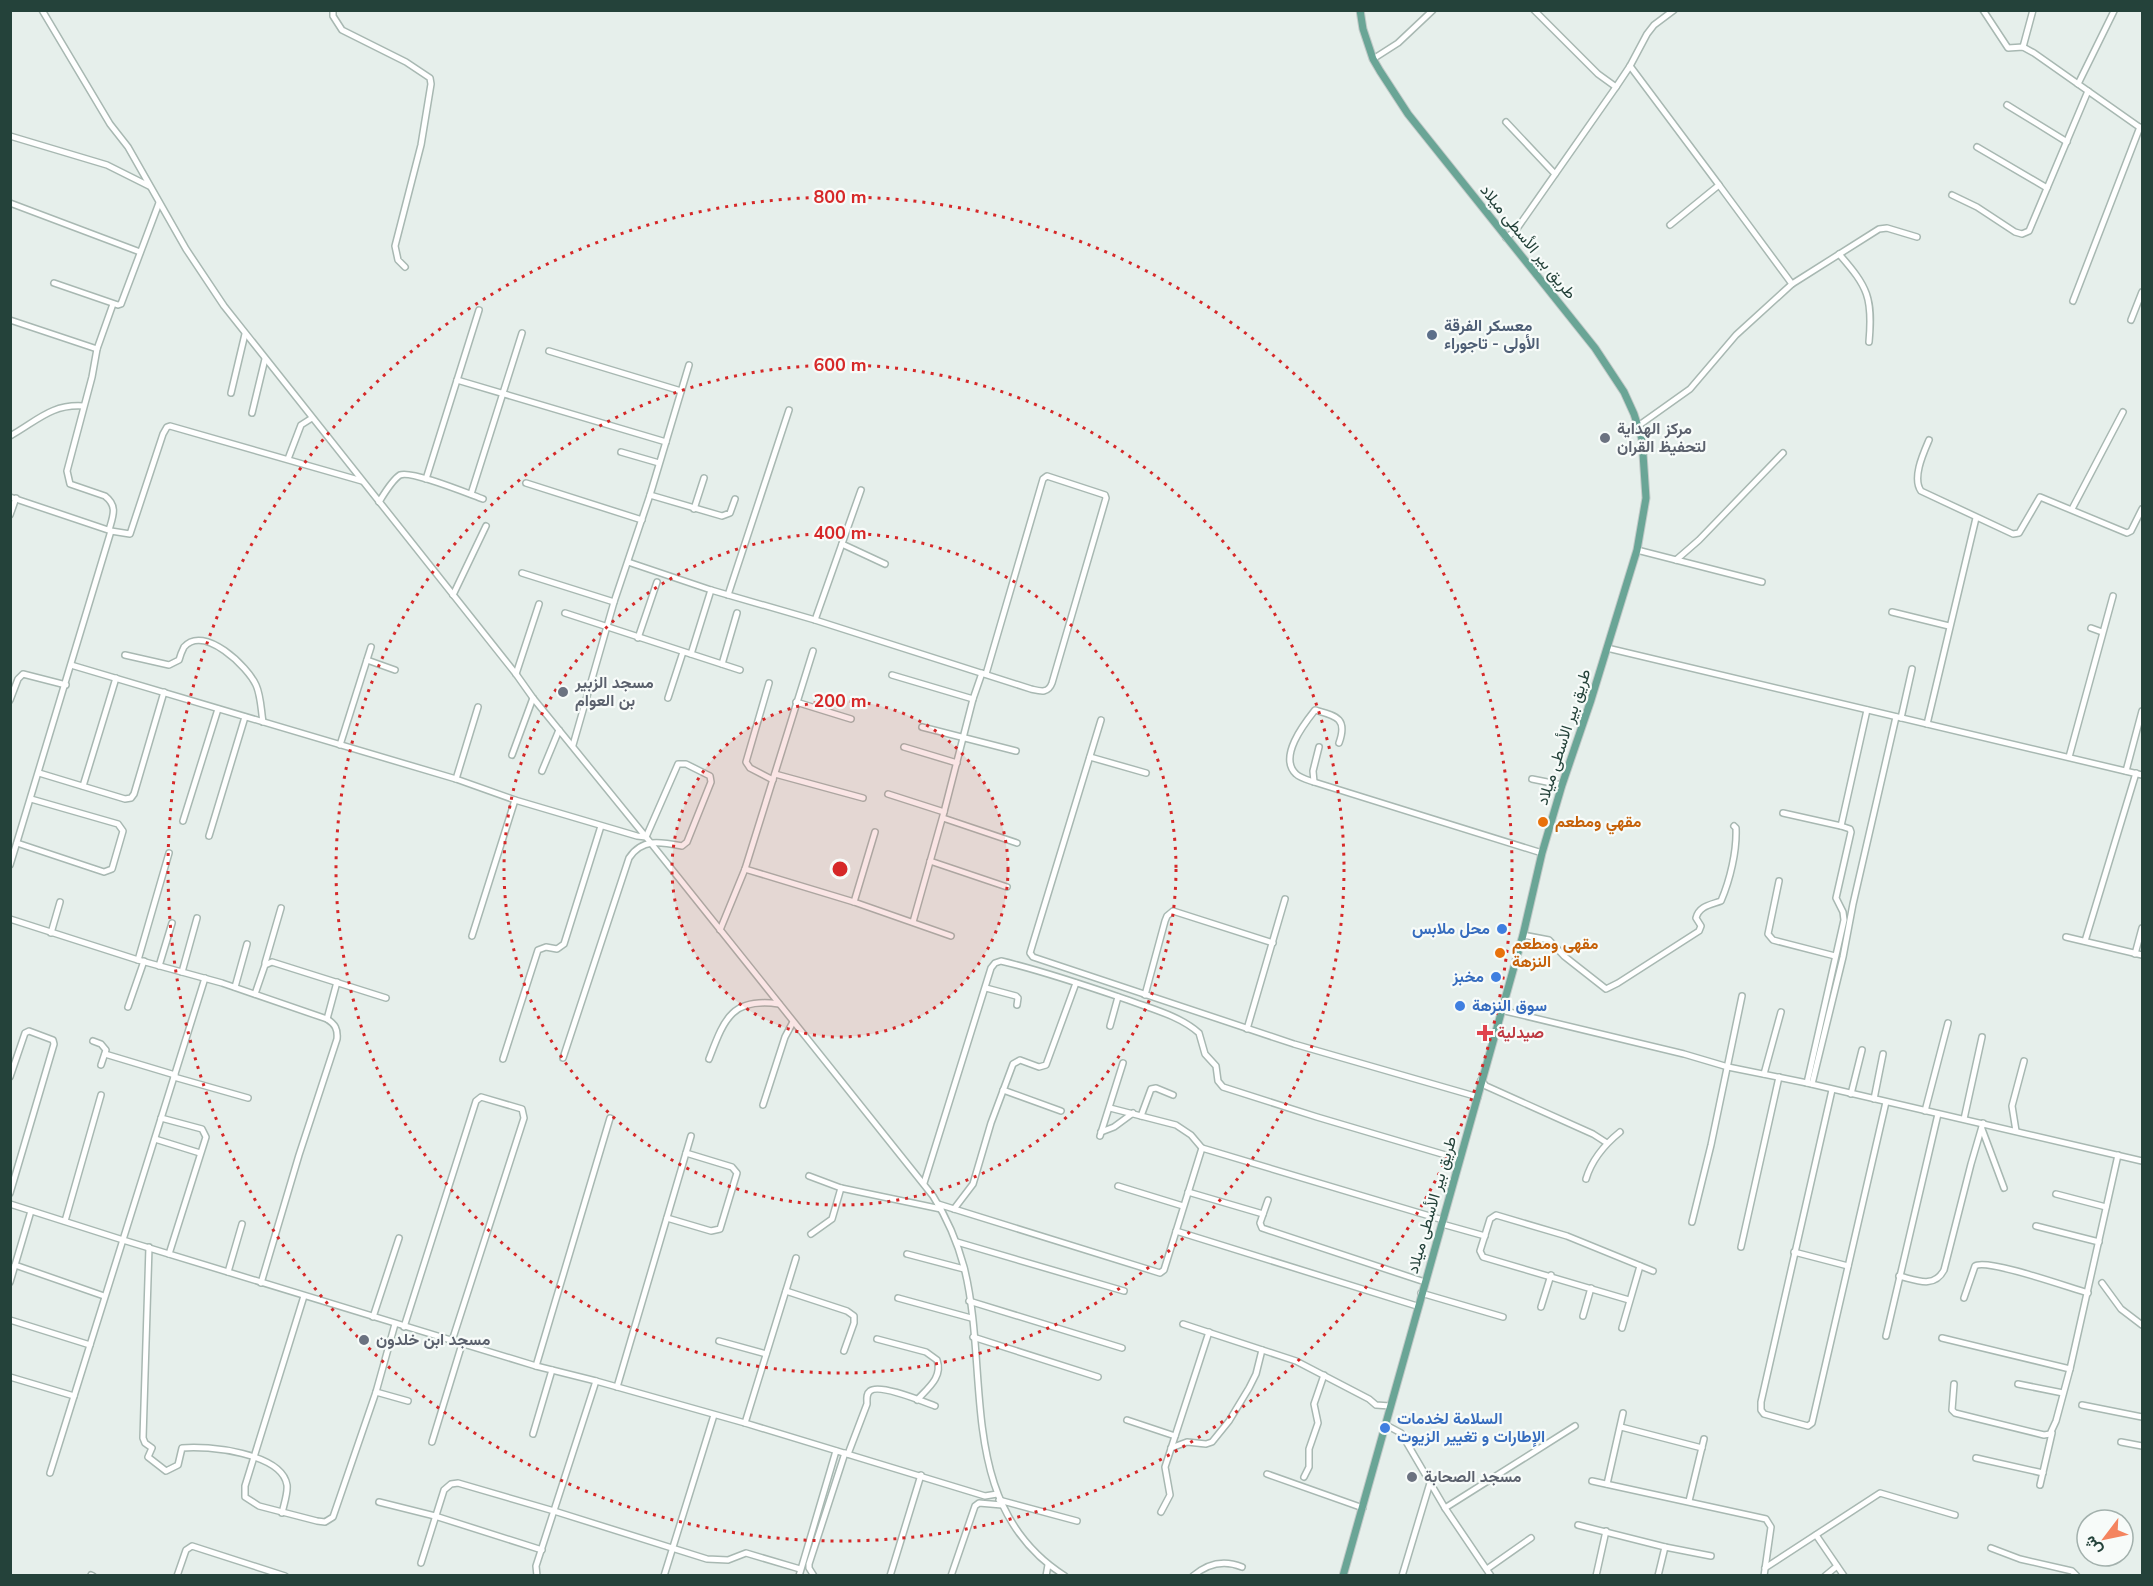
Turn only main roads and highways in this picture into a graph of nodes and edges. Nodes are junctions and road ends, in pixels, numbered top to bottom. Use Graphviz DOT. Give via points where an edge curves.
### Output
graph roads {
  1 [pos="1360,10"];
  2 [pos="1343,1575"];
  1 -- 2 [label="main road, طريق بير الأسطى ميلاد" via="1373,59 1408,114 1600,355 1624,392 1638,426 1646,498 1637,550 1542,853 1523,935"];
}
